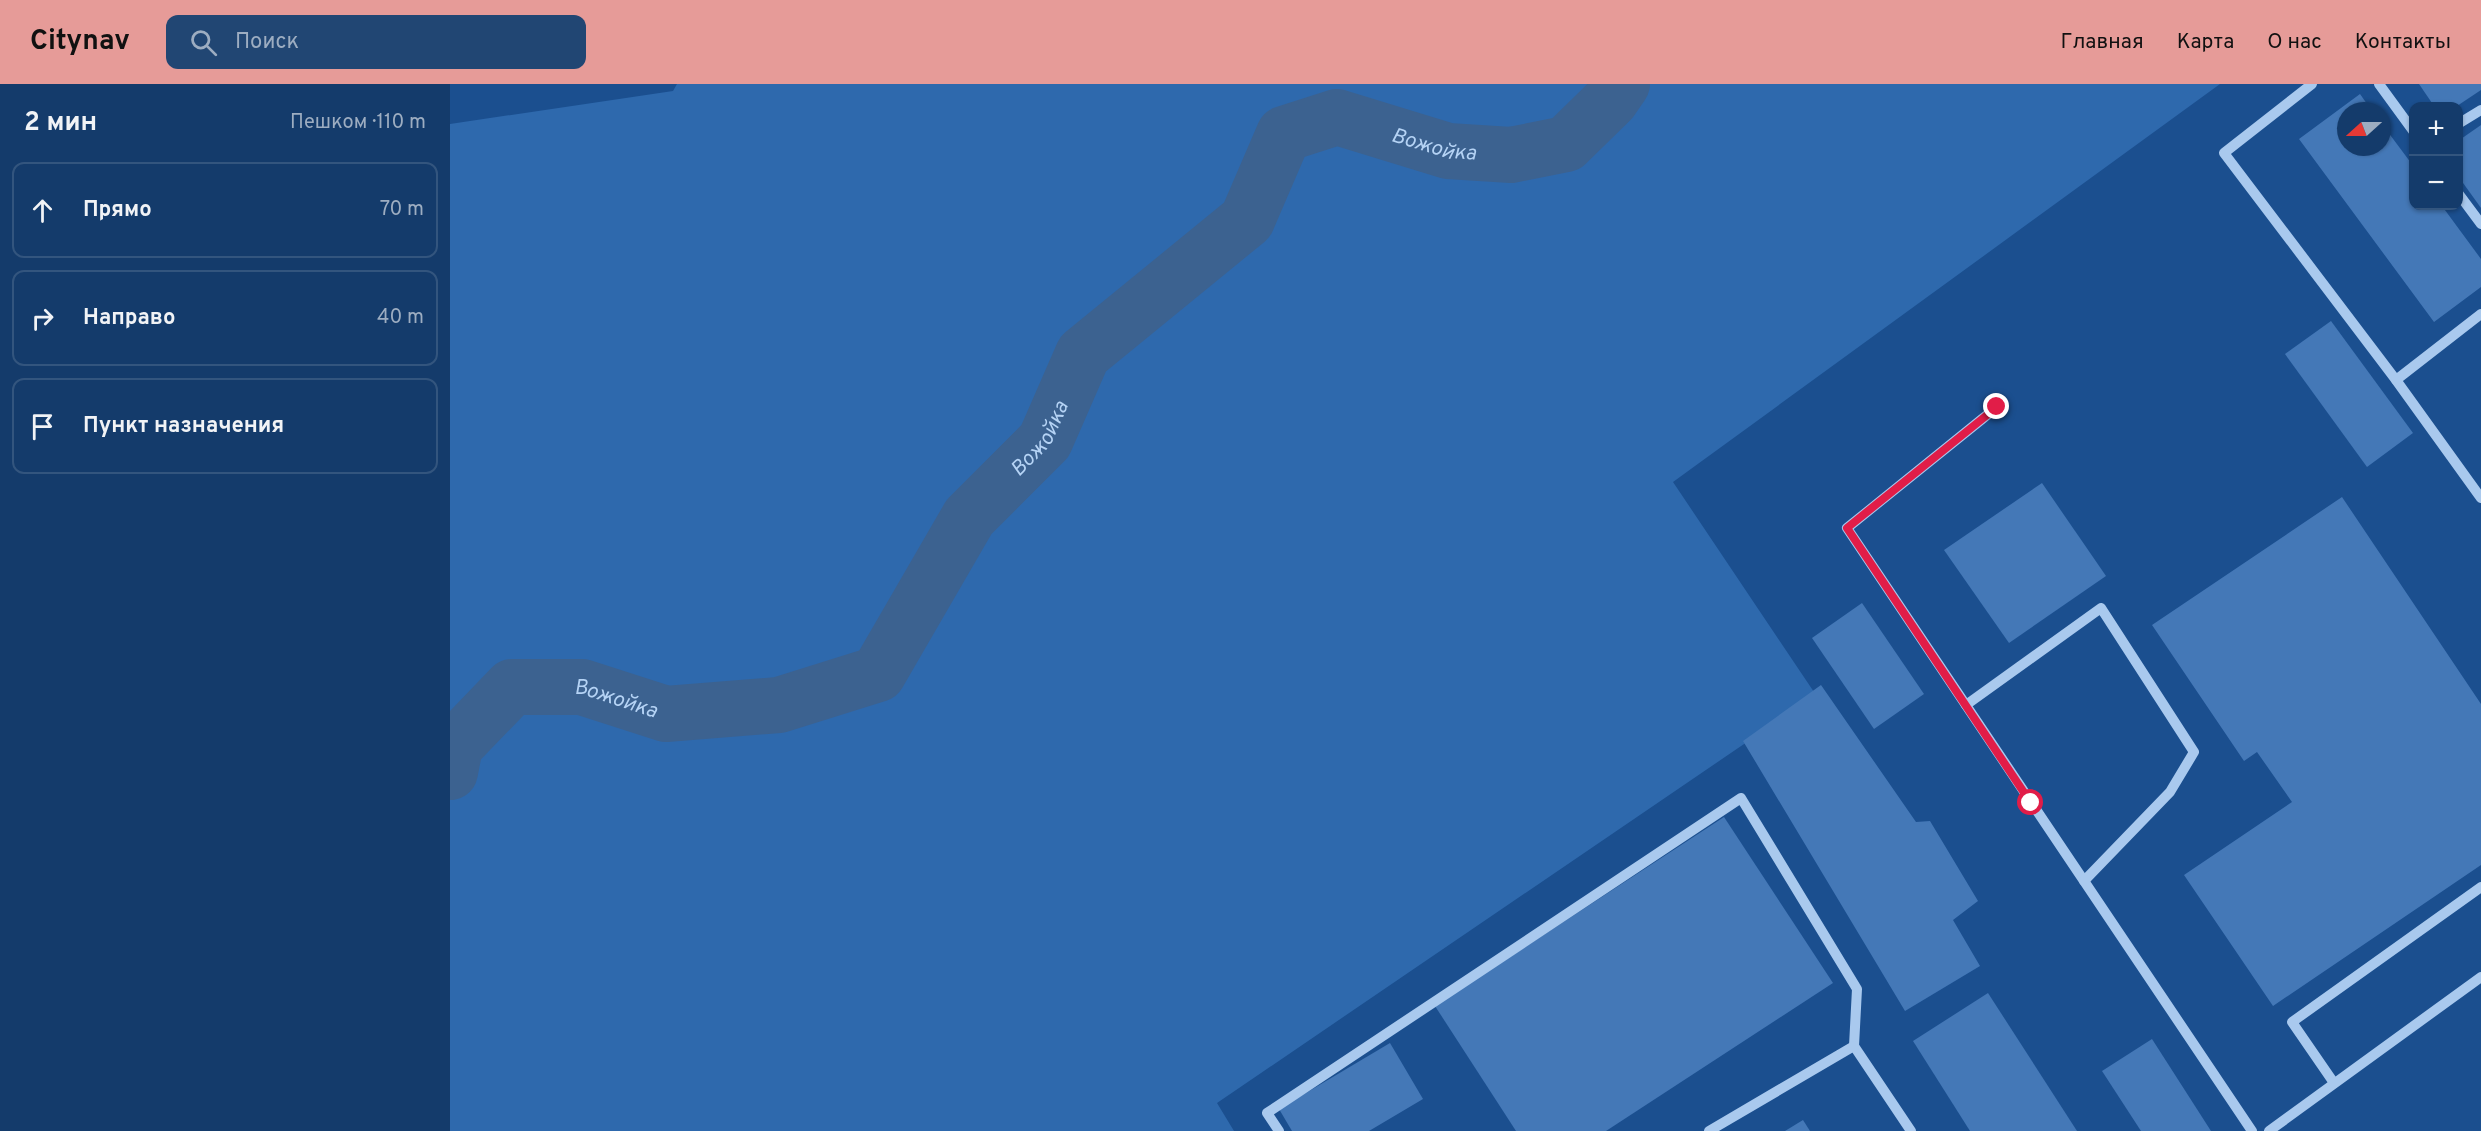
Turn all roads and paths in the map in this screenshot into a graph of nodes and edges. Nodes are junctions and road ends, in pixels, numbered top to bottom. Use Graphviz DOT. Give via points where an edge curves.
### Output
graph roads {
  1 [pos="2312,84"];
  2 [pos="2379,84"];
  3 [pos="2481,110"];
  4 [pos="2463,121"];
  5 [pos="2409,125"];
  6 [pos="2463,200"];
  7 [pos="2481,224"];
  8 [pos="2481,314"];
  9 [pos="2396,381"];
  10 [pos="1997,407"];
  11 [pos="2481,498"];
  12 [pos="1966,705"];
  13 [pos="2084,881"];
  14 [pos="2481,887"];
  15 [pos="2481,977"];
  16 [pos="1854,1046"];
  17 [pos="2334,1083"];
  18 [pos="1279,1131"];
  19 [pos="1709,1131"];
  20 [pos="1911,1131"];
  21 [pos="2252,1131"];
  22 [pos="2269,1131"];
  1 -- 9 [label="lane" via="2224,153"];
  2 -- 5 [label="lane"];
  3 -- 4 [label="lane"];
  6 -- 7 [label="lane"];
  8 -- 9 [label="lane"];
  9 -- 11 [label="lane"];
  10 -- 12 [label="lane" via="1847,528"];
  12 -- 13 [label="lane"];
  12 -- 13 [label="lane" via="2100,608 2194,752 2170,792"];
  13 -- 21 [label="lane"];
  14 -- 17 [label="lane" via="2292,1022"];
  15 -- 17 [label="lane"];
  16 -- 18 [label="lane" via="1857,989 1741,798 1267,1113"];
  16 -- 19 [label="lane"];
  16 -- 20 [label="lane"];
  17 -- 22 [label="lane"];
}
